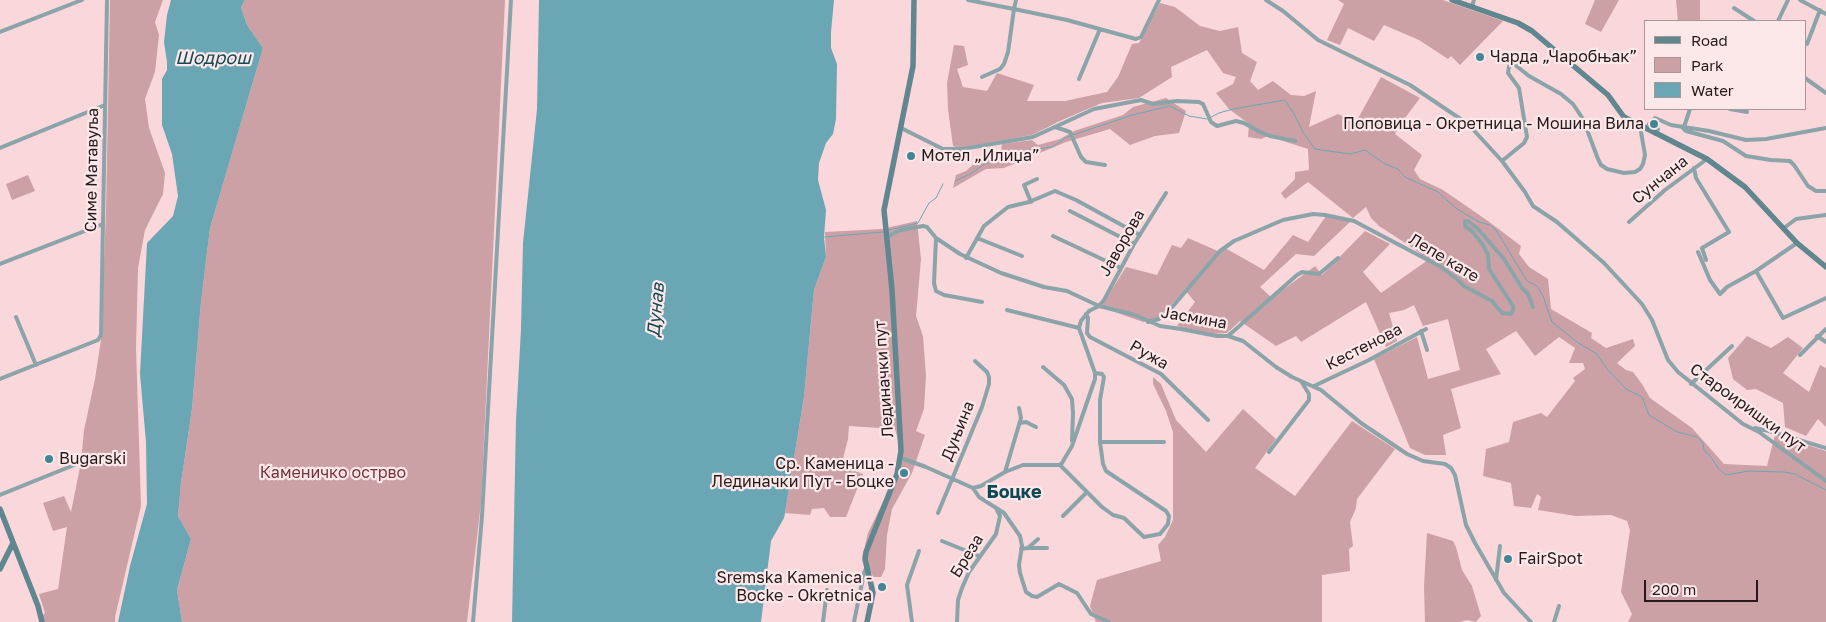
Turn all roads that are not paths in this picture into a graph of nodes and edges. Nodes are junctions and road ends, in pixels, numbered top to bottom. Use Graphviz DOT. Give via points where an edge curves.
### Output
graph roads {
  1 [pos="82,0"];
  2 [pos="107,0"];
  3 [pos="511,0"];
  4 [pos="914,0"];
  5 [pos="968,0"];
  6 [pos="1016,0"];
  7 [pos="1159,0"];
  8 [pos="1266,0"];
  9 [pos="1452,0"];
  10 [pos="1788,0"];
  11 [pos="1800,0"];
  12 [pos="1473,3"];
  13 [pos="1734,8"];
  14 [pos="1014,9"];
  15 [pos="1820,10"];
  16 [pos="1826,14"];
  17 [pos="1752,20"];
  18 [pos="1778,20"];
  19 [pos="1100,29"];
  20 [pos="0,32"];
  21 [pos="1807,44"];
  22 [pos="982,77"];
  23 [pos="1079,79"];
  24 [pos="1806,79"];
  25 [pos="1826,92"];
  26 [pos="106,106"];
  27 [pos="1690,110"];
  28 [pos="1736,110"];
  29 [pos="1747,112"];
  30 [pos="1645,126"];
  31 [pos="1683,127"];
  32 [pos="901,128"];
  33 [pos="1054,128"];
  34 [pos="1826,128"];
  35 [pos="1295,141"];
  36 [pos="0,148"];
  37 [pos="1707,159"];
  38 [pos="1502,161"];
  39 [pos="1105,165"];
  40 [pos="1694,168"];
  41 [pos="1037,179"];
  42 [pos="1826,191"];
  43 [pos="1166,193"];
  44 [pos="1031,202"];
  45 [pos="1070,211"];
  46 [pos="1826,215"];
  47 [pos="1629,222"];
  48 [pos="103,224"];
  49 [pos="1784,228"];
  50 [pos="1140,234"];
  51 [pos="886,235"];
  52 [pos="1053,236"];
  53 [pos="936,238"];
  54 [pos="977,238"];
  55 [pos="1797,243"];
  56 [pos="1134,244"];
  57 [pos="1698,252"];
  58 [pos="1022,256"];
  59 [pos="966,258"];
  60 [pos="1338,258"];
  61 [pos="1706,260"];
  62 [pos="0,264"];
  63 [pos="1826,267"];
  64 [pos="1121,268"];
  65 [pos="1756,271"];
  66 [pos="1826,298"];
  67 [pos="982,302"];
  68 [pos="1100,306"];
  69 [pos="1533,307"];
  70 [pos="1007,310"];
  71 [pos="1086,314"];
  72 [pos="16,317"];
  73 [pos="1148,322"];
  74 [pos="1079,328"];
  75 [pos="1826,329"];
  76 [pos="1228,336"];
  77 [pos="1817,336"];
  78 [pos="1826,342"];
  79 [pos="1732,346"];
  80 [pos="1427,350"];
  81 [pos="1800,355"];
  82 [pos="975,361"];
  83 [pos="36,365"];
  84 [pos="1043,366"];
  85 [pos="1095,373"];
  86 [pos="0,379"];
  87 [pos="1301,381"];
  88 [pos="1691,384"];
  89 [pos="1314,386"];
  90 [pos="1019,408"];
  91 [pos="1208,420"];
  92 [pos="1020,423"];
  93 [pos="1036,427"];
  94 [pos="1750,428"];
  95 [pos="1100,442"];
  96 [pos="1164,442"];
  97 [pos="1072,446"];
  98 [pos="1826,448"];
  99 [pos="1269,452"];
  100 [pos="901,458"];
  101 [pos="79,463"];
  102 [pos="1060,465"];
  103 [pos="1005,472"];
  104 [pos="952,479"];
  105 [pos="1826,481"];
  106 [pos="973,488"];
  107 [pos="1086,492"];
  108 [pos="0,495"];
  109 [pos="994,506"];
  110 [pos="0,509"];
  111 [pos="938,513"];
  112 [pos="1063,516"];
  113 [pos="942,540"];
  114 [pos="1038,540"];
  115 [pos="13,543"];
  116 [pos="1500,546"];
  117 [pos="1028,548"];
  118 [pos="1047,548"];
  119 [pos="1021,549"];
  120 [pos="919,551"];
  121 [pos="17,553"];
  122 [pos="7,556"];
  123 [pos="979,556"];
  124 [pos="867,566"];
  125 [pos="0,569"];
  126 [pos="1496,580"];
  127 [pos="827,590"];
  128 [pos="1559,606"];
  129 [pos="42,622"];
  130 [pos="473,622"];
  131 [pos="823,622"];
  132 [pos="854,622"];
  133 [pos="867,622"];
  134 [pos="912,622"];
  135 [pos="957,622"];
  136 [pos="1109,622"];
  137 [pos="1531,622"];
  138 [pos="1554,622"];
  1 -- 20 [label="street"];
  2 -- 26 [label="street, Симе Матавуља"];
  3 -- 130 [label="street" via="482,516"];
  4 -- 32 [label="main road, Лединачки пут" via="913,66"];
  5 -- 14 [label="street"];
  6 -- 14 [label="street"];
  7 -- 19 [label="street" via="1139,38"];
  8 -- 38 [label="street, Староиришки пут" via="1318,40 1430,98 1468,124"];
  9 -- 12 [label="main road"];
  10 -- 18 [label="street"];
  11 -- 15 [label="street"];
  12 -- 30 [label="main road" via="1532,30 1604,91 1624,117"];
  13 -- 17 [label="street"];
  14 -- 19 [label="street"];
  14 -- 22 [label="street" via="1004,64"];
  15 -- 16 [label="street"];
  15 -- 21 [label="street"];
  19 -- 23 [label="street"];
  24 -- 25 [label="street"];
  26 -- 36 [label="street"];
  26 -- 48 [label="street, Симе Матавуља"];
  27 -- 31 [label="street"];
  28 -- 29 [label="street"];
  30 -- 31 [label="street" via="1655,118"];
  30 -- 37 [label="main road"];
  30 -- 38 [label="street" via="1646,155 1640,169 1624,173 1608,169 1601,165 1583,119 1573,104 1514,64 1509,66 1508,73 1519,88 1528,137"];
  31 -- 34 [label="street" via="1746,140"];
  31 -- 42 [label="street" via="1686,131 1723,141 1746,156 1790,161 1808,186 1816,191"];
  32 -- 33 [label="street" via="943,149 962,149 1033,137"];
  32 -- 51 [label="main road, Лединачки пут" via="886,196"];
  33 -- 35 [label="street" via="1094,109 1141,100 1153,104 1199,102 1217,126 1236,120 1270,136"];
  33 -- 39 [label="street" via="1072,135 1086,162"];
  37 -- 40 [label="street, Сунчана"];
  37 -- 49 [label="main road" via="1745,187"];
  38 -- 88 [label="street, Староиришки пут" via="1533,206 1558,222 1597,257 1642,304 1668,360"];
  40 -- 47 [label="street, Сунчана"];
  40 -- 61 [label="street" via="1696,178 1729,232 1702,248"];
  41 -- 44 [label="street" via="1024,186"];
  43 -- 50 [label="street, Јаворова"];
  44 -- 50 [label="street" via="1058,192"];
  44 -- 54 [label="street" via="1008,207 984,226"];
  45 -- 56 [label="street"];
  46 -- 49 [label="street" via="1796,220"];
  48 -- 62 [label="street"];
  48 -- 83 [label="street, Симе Матавуља" via="101,332 98,340"];
  49 -- 55 [label="main road"];
  50 -- 56 [label="street, Јаворова"];
  51 -- 53 [label="street, Јасмина" via="921,225"];
  51 -- 100 [label="main road, Лединачки пут"];
  52 -- 64 [label="street"];
  53 -- 59 [label="street, Јасмина"];
  53 -- 67 [label="street" via="936,291"];
  54 -- 58 [label="street"];
  54 -- 59 [label="street"];
  55 -- 63 [label="main road"];
  55 -- 65 [label="street"];
  56 -- 64 [label="street, Јаворова"];
  57 -- 65 [label="street" via="1720,294 1727,286"];
  59 -- 68 [label="street, Јасмина" via="1001,274 1067,291"];
  60 -- 76 [label="street" via="1319,274 1302,272 1297,275"];
  64 -- 68 [label="street, Јаворова"];
  65 -- 66 [label="street" via="1785,319"];
  68 -- 71 [label="street"];
  68 -- 73 [label="street, Јасмина" via="1135,315"];
  69 -- 73 [label="street, Лепе кате" via="1504,259 1468,221 1464,226 1472,231 1488,255 1489,269 1513,306 1511,314 1502,313 1492,301 1464,286 1441,267 1354,221 1313,214 1283,220 1234,241 1220,251 1168,312"];
  70 -- 74 [label="street"];
  71 -- 74 [label="street"];
  71 -- 91 [label="street, Ружа" via="1090,337 1161,374"];
  72 -- 83 [label="street"];
  73 -- 76 [label="street, Јасмина" via="1167,328"];
  74 -- 85 [label="street"];
  75 -- 77 [label="street"];
  76 -- 87 [label="street, Јасмина" via="1243,340 1276,368"];
  77 -- 78 [label="street"];
  77 -- 81 [label="street"];
  79 -- 88 [label="street"];
  80 -- 89 [label="street, Кестенова" via="1423,330"];
  82 -- 104 [label="street, Дуњина" via="986,372 989,384"];
  83 -- 86 [label="street"];
  84 -- 97 [label="street" via="1064,385 1072,399"];
  85 -- 95 [label="street" via="1104,377 1100,400"];
  85 -- 97 [label="street" via="1090,398"];
  87 -- 89 [label="street, Јасмина"];
  87 -- 99 [label="street" via="1309,400"];
  88 -- 94 [label="street, Староиришки пут"];
  89 -- 126 [label="street, Јасмина" via="1407,454 1451,468 1466,525"];
  90 -- 92 [label="street"];
  92 -- 93 [label="street"];
  92 -- 103 [label="street"];
  94 -- 98 [label="street"];
  94 -- 105 [label="street, Староиришки пут"];
  95 -- 96 [label="street"];
  95 -- 107 [label="street" via="1106,471 1166,511 1169,520 1160,534 1144,537 1124,518 1113,515"];
  97 -- 102 [label="street"];
  100 -- 104 [label="street"];
  100 -- 124 [label="main road, Лединачки пут" via="866,548"];
  101 -- 108 [label="street"];
  102 -- 103 [label="street" via="1030,464"];
  102 -- 107 [label="street"];
  103 -- 106 [label="street"];
  104 -- 106 [label="street"];
  104 -- 111 [label="street, Дуњина"];
  106 -- 109 [label="street" via="979,497"];
  107 -- 112 [label="street"];
  109 -- 119 [label="street" via="1008,518 1017,532"];
  109 -- 123 [label="street, Бреза" via="1000,516 996,534"];
  110 -- 115 [label="main road"];
  113 -- 123 [label="street"];
  114 -- 117 [label="street"];
  115 -- 121 [label="main road"];
  115 -- 122 [label="main road"];
  116 -- 126 [label="street"];
  117 -- 118 [label="street"];
  117 -- 119 [label="street"];
  119 -- 136 [label="street" via="1019,565 1026,592 1037,596 1059,584 1077,593 1091,614"];
  120 -- 134 [label="street" via="907,585"];
  121 -- 122 [label="main road"];
  121 -- 129 [label="main road"];
  122 -- 125 [label="main road"];
  123 -- 135 [label="street, Бреза" via="959,594"];
  124 -- 132 [label="street"];
  124 -- 133 [label="main road, Лединачки пут" via="873,593"];
  126 -- 137 [label="street, Јасмина" via="1509,601"];
  127 -- 131 [label="street"];
  128 -- 138 [label="street"];
}
